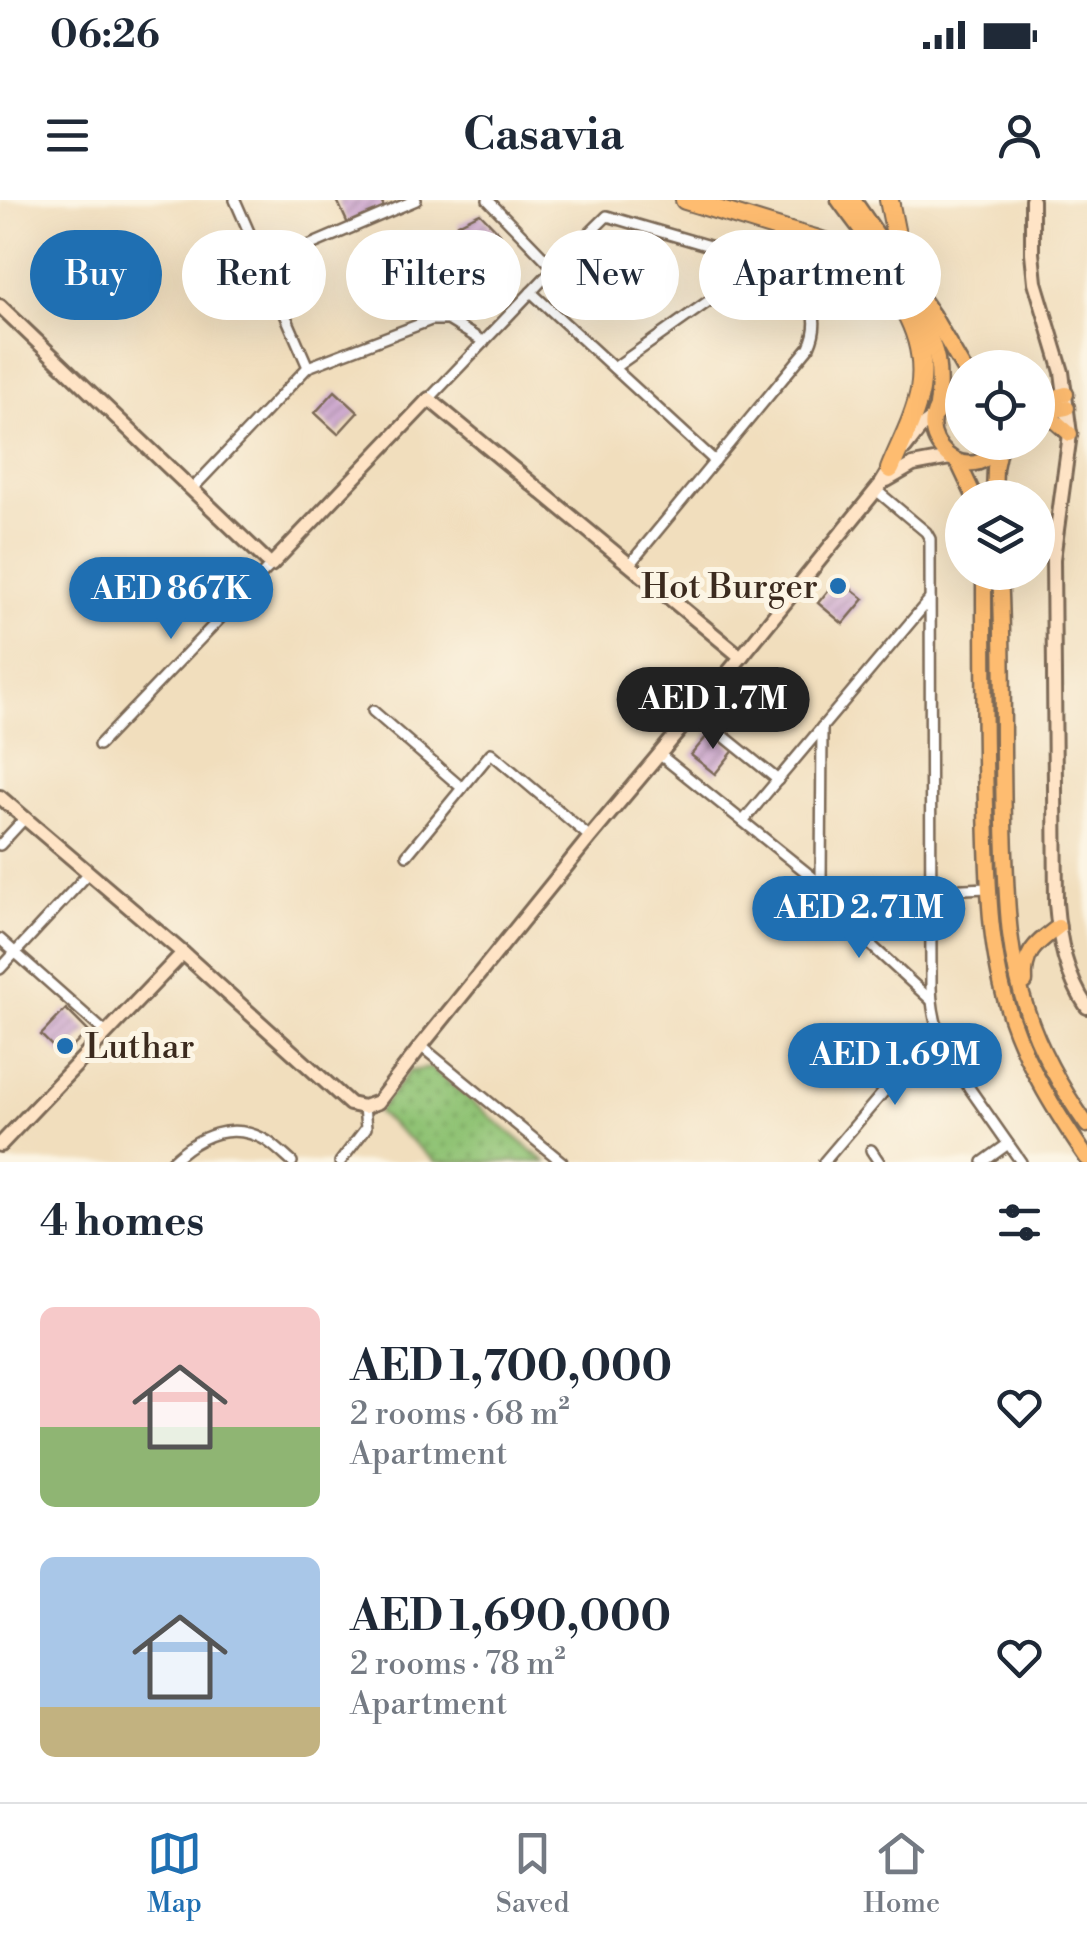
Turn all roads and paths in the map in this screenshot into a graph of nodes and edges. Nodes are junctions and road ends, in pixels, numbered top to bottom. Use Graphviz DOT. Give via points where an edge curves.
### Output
graph roads {
  1 [pos="236,200"];
  2 [pos="416,200"];
  3 [pos="488,200"];
  4 [pos="685,200"];
  5 [pos="839,200"];
  6 [pos="853,200"];
  7 [pos="890,200"];
  8 [pos="1032,200"];
  9 [pos="249,230"];
  10 [pos="593,230"];
  11 [pos="655,230"];
  12 [pos="783,230"];
  13 [pos="874,230"];
  14 [pos="895,230"];
  15 [pos="326,238"];
  16 [pos="541,255"];
  17 [pos="541,282"];
  18 [pos="531,292"];
  19 [pos="0,306"];
  20 [pos="699,308"];
  21 [pos="288,320"];
  22 [pos="815,320"];
  23 [pos="909,320"];
  24 [pos="914,320"];
  25 [pos="934,320"];
  26 [pos="484,342"];
  27 [pos="934,350"];
  28 [pos="952,350"];
  29 [pos="308,367"];
  30 [pos="614,368"];
  31 [pos="429,398"];
  32 [pos="1055,401"];
  33 [pos="1066,401"];
  34 [pos="945,402"];
  35 [pos="1055,406"];
  36 [pos="935,416"];
  37 [pos="1055,421"];
  38 [pos="1070,434"];
  39 [pos="945,452"];
  40 [pos="716,460"];
  41 [pos="954,460"];
  42 [pos="982,460"];
  43 [pos="965,480"];
  44 [pos="882,481"];
  45 [pos="192,489"];
  46 [pos="630,564"];
  47 [pos="271,565"];
  48 [pos="984,590"];
  49 [pos="1000,590"];
  50 [pos="930,599"];
  51 [pos="740,657"];
  52 [pos="373,711"];
  53 [pos="694,712"];
  54 [pos="822,728"];
  55 [pos="99,746"];
  56 [pos="660,754"];
  57 [pos="778,780"];
  58 [pos="462,788"];
  59 [pos="0,797"];
  60 [pos="25,818"];
  61 [pos="743,821"];
  62 [pos="590,837"];
  63 [pos="0,845"];
  64 [pos="407,855"];
  65 [pos="89,872"];
  66 [pos="822,884"];
  67 [pos="988,888"];
  68 [pos="931,890"];
  69 [pos="831,892"];
  70 [pos="1058,927"];
  71 [pos="0,939"];
  72 [pos="184,952"];
  73 [pos="14,954"];
  74 [pos="0,969"];
  75 [pos="932,1001"];
  76 [pos="1087,1007"];
  77 [pos="1028,1013"];
  78 [pos="937,1030"];
  79 [pos="106,1032"];
  80 [pos="421,1046"];
  81 [pos="364,1107"];
  82 [pos="1087,1125"];
  83 [pos="1008,1144"];
  84 [pos="0,1145"];
  85 [pos="871,1150"];
  86 [pos="1087,1158"];
  87 [pos="171,1162"];
  88 [pos="292,1162"];
  89 [pos="340,1162"];
  90 [pos="562,1162"];
  91 [pos="824,1162"];
  92 [pos="880,1162"];
  93 [pos="983,1162"];
  94 [pos="1020,1162"];
  1 -- 9 [label="street"];
  2 -- 15 [label="street"];
  3 -- 16 [label="street"];
  4 -- 12 [label="highway"];
  5 -- 27 [label="main road" via="908,296"];
  6 -- 13 [label="main road"];
  7 -- 14 [label="highway"];
  8 -- 33 [label="street" via="1036,282"];
  10 -- 11 [label="street" via="608,216"];
  17 -- 18 [label="street"];
  18 -- 26 [label="street"];
  18 -- 30 [label="street"];
  19 -- 45 [label="street"];
  20 -- 30 [label="street"];
  21 -- 29 [label="street"];
  22 -- 40 [label="street" via="810,347"];
  23 -- 44 [label="highway" via="921,363 916,404"];
  24 -- 27 [label="highway"];
  25 -- 28 [label="main road"];
  26 -- 29 [label="street" via="448,320 431,320"];
  26 -- 31 [label="street"];
  27 -- 36 [label="main road"];
  29 -- 45 [label="street"];
  30 -- 40 [label="street"];
  31 -- 46 [label="street"];
  31 -- 47 [label="street"];
  32 -- 33 [label="main road"];
  33 -- 35 [label="main road"];
  33 -- 38 [label="street"];
  34 -- 36 [label="main road"];
  36 -- 39 [label="main road" via="932,427"];
  36 -- 44 [label="street"];
  37 -- 38 [label="main road"];
  38 -- 70 [label="street" via="1053,559"];
  40 -- 46 [label="street"];
  41 -- 42 [label="main road"];
  41 -- 43 [label="main road"];
  41 -- 44 [label="street" via="913,465"];
  44 -- 50 [label="street" via="928,534"];
  44 -- 51 [label="street"];
  45 -- 47 [label="street"];
  46 -- 51 [label="street"];
  47 -- 55 [label="street"];
  48 -- 67 [label="main road"];
  49 -- 77 [label="main road" via="1008,932"];
  50 -- 54 [label="street"];
  50 -- 68 [label="street"];
  51 -- 53 [label="street"];
  52 -- 58 [label="street"];
  53 -- 56 [label="street"];
  53 -- 57 [label="street"];
  54 -- 57 [label="street"];
  54 -- 66 [label="street"];
  56 -- 61 [label="street"];
  56 -- 62 [label="street"];
  57 -- 61 [label="street"];
  58 -- 62 [label="street" via="491,753"];
  58 -- 64 [label="street"];
  59 -- 60 [label="street"];
  60 -- 63 [label="street"];
  60 -- 65 [label="street"];
  61 -- 66 [label="street"];
  62 -- 80 [label="street"];
  65 -- 72 [label="street"];
  65 -- 73 [label="street"];
  66 -- 69 [label="street"];
  67 -- 68 [label="street"];
  67 -- 86 [label="main road" via="991,935 1011,1018 1059,1117"];
  68 -- 69 [label="street"];
  68 -- 75 [label="street"];
  69 -- 75 [label="street" via="861,936"];
  70 -- 76 [label="street" via="1070,978"];
  70 -- 77 [label="main road" via="1027,957"];
  71 -- 73 [label="street"];
  72 -- 79 [label="street"];
  72 -- 81 [label="street" via="350,1104"];
  73 -- 74 [label="street"];
  73 -- 79 [label="street"];
  75 -- 78 [label="street"];
  77 -- 82 [label="main road"];
  78 -- 83 [label="street"];
  78 -- 91 [label="street"];
  79 -- 84 [label="street"];
  80 -- 81 [label="street" via="378,1102"];
  80 -- 90 [label="street"];
  81 -- 89 [label="street" via="366,1128"];
  83 -- 93 [label="street"];
  83 -- 94 [label="street"];
  85 -- 92 [label="street"];
  87 -- 88 [label="street" via="222,1130 265,1140"];
}
